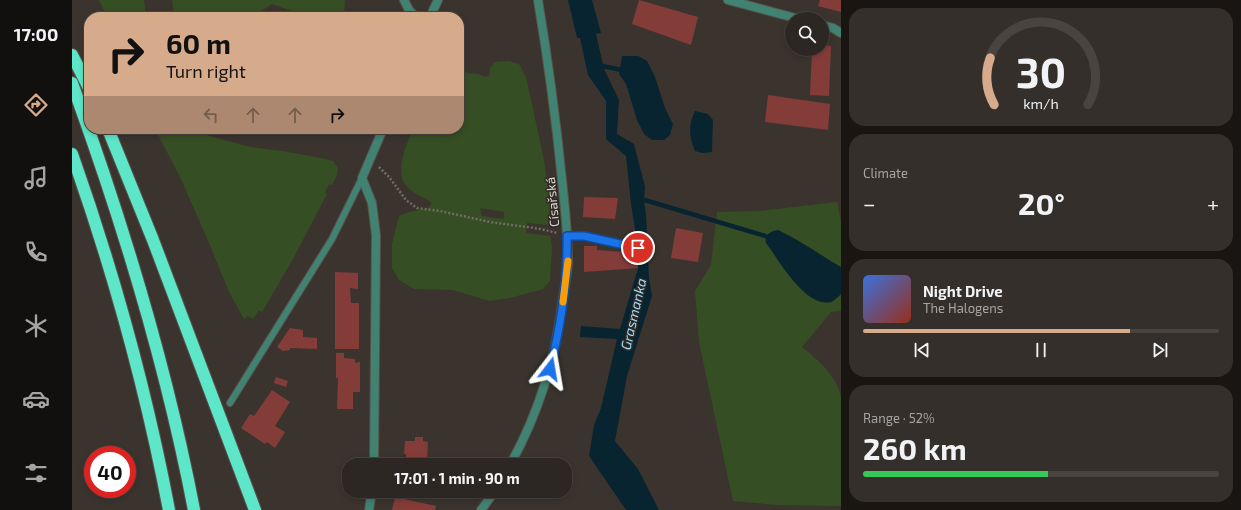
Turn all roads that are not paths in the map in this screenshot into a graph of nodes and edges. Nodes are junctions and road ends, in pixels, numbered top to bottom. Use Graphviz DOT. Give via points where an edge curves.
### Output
graph roads {
  1 [pos="404,0"];
  2 [pos="438,0"];
  3 [pos="538,0"];
  4 [pos="728,0"];
  5 [pos="411,12"];
  6 [pos="432,12"];
  7 [pos="785,15"];
  8 [pos="829,27"];
  9 [pos="841,33"];
  10 [pos="72,54"];
  11 [pos="84,78"];
  12 [pos="72,83"];
  13 [pos="84,117"];
  14 [pos="90,134"];
  15 [pos="110,134"];
  16 [pos="381,134"];
  17 [pos="72,154"];
  18 [pos="362,178"];
  19 [pos="567,236"];
  20 [pos="648,250"];
  21 [pos="230,403"];
  22 [pos="374,458"];
  23 [pos="514,458"];
  24 [pos="371,498"];
  25 [pos="489,498"];
  26 [pos="169,510"];
  27 [pos="194,510"];
  28 [pos="255,510"];
  29 [pos="369,510"];
  30 [pos="481,510"];
  1 -- 5 [label="street"];
  2 -- 6 [label="street"];
  3 -- 19 [label="street, Císařská" via="552,84"];
  4 -- 7 [label="street"];
  8 -- 9 [label="street"];
  10 -- 11 [label="highway"];
  12 -- 13 [label="highway"];
  14 -- 27 [label="highway" via="114,201 147,311"];
  15 -- 28 [label="highway" via="156,247"];
  16 -- 18 [label="street"];
  17 -- 26 [label="highway" via="126,325 151,423"];
  18 -- 21 [label="lane" via="332,239"];
  18 -- 22 [label="street" via="372,204 376,235"];
  19 -- 20 [label="lane" via="584,236"];
  19 -- 23 [label="street, Císařská" via="568,264 558,336 539,403"];
  24 -- 29 [label="street"];
  25 -- 30 [label="street"];
}
